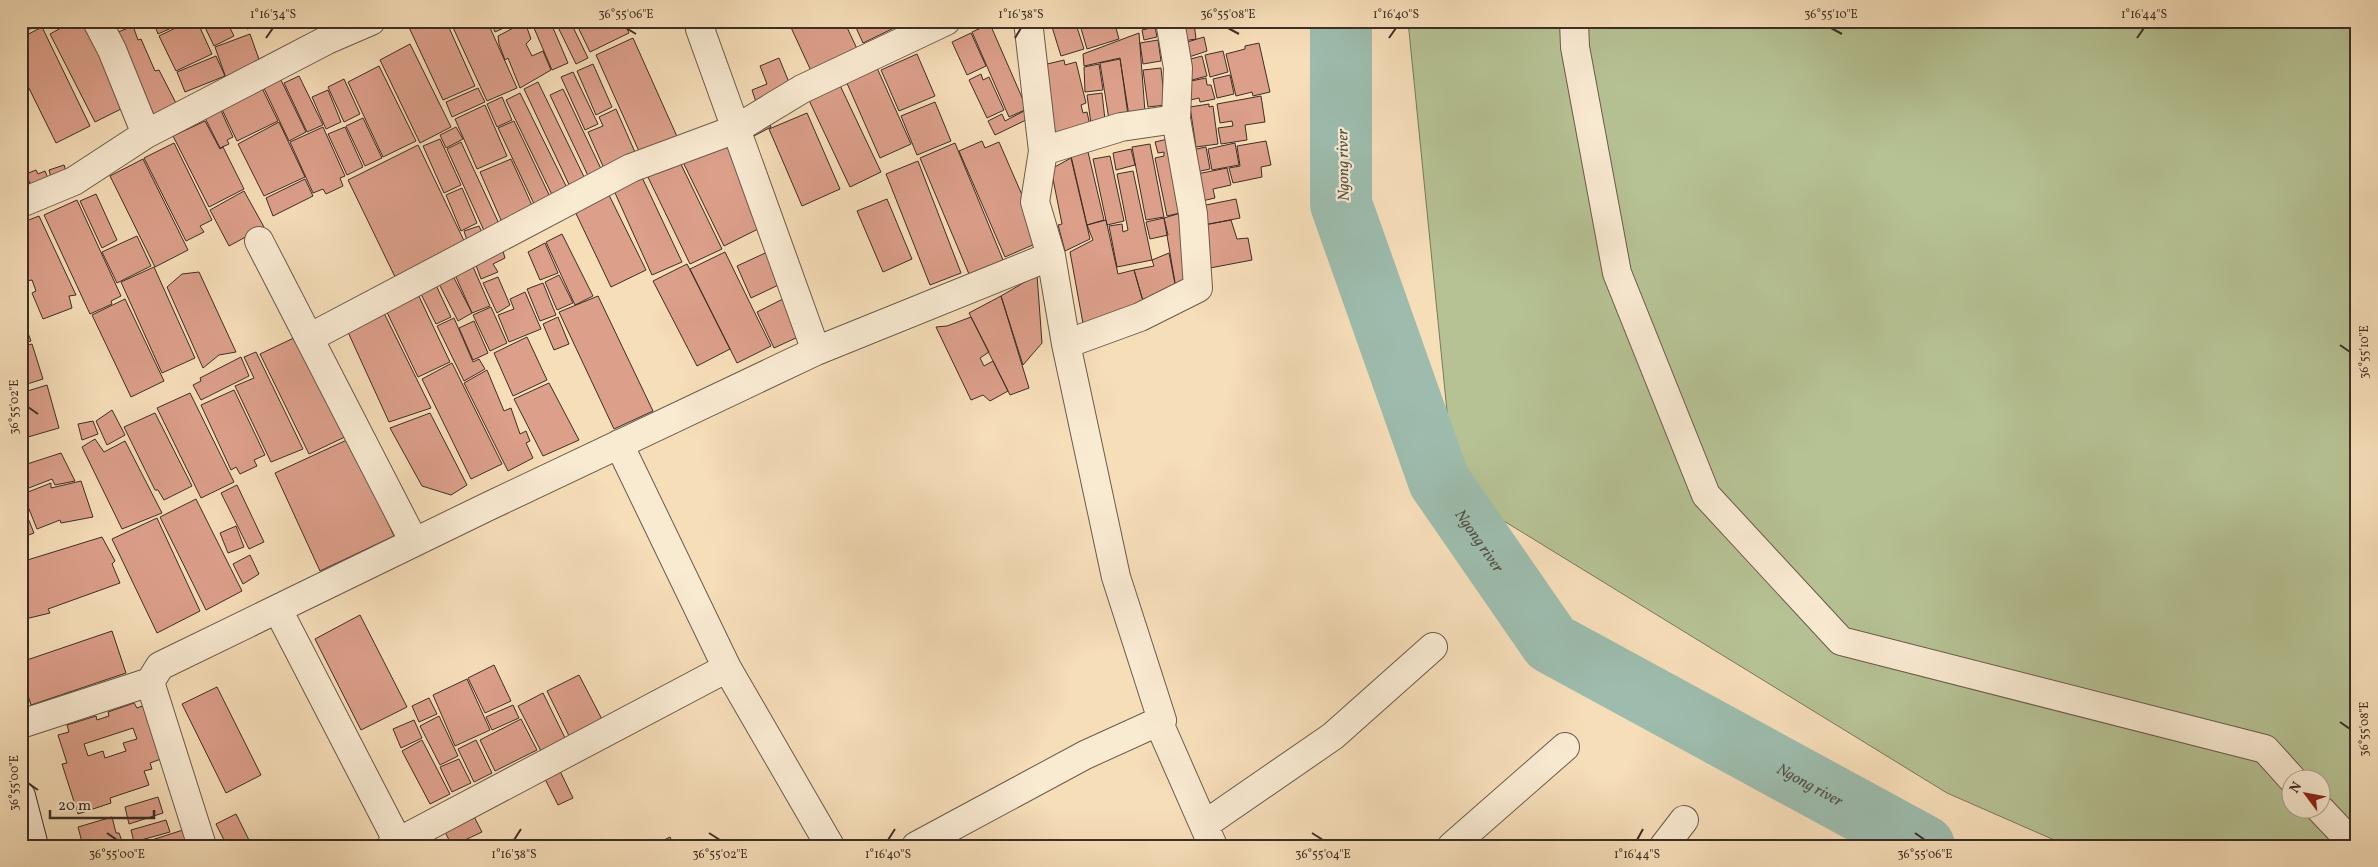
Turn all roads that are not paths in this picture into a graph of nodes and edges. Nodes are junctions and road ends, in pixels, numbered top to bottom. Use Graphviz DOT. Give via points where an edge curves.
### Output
graph roads {
  1 [pos="97,21"];
  2 [pos="371,21"];
  3 [pos="704,21"];
  4 [pos="946,21"];
  5 [pos="1028,21"];
  6 [pos="1170,21"];
  7 [pos="1574,21"];
  8 [pos="1176,119"];
  9 [pos="736,129"];
  10 [pos="146,134"];
  11 [pos="1043,151"];
  12 [pos="21,203"];
  13 [pos="259,241"];
  14 [pos="1051,256"];
  15 [pos="310,338"];
  16 [pos="1066,344"];
  17 [pos="816,352"];
  18 [pos="619,444"];
  19 [pos="414,542"];
  20 [pos="278,610"];
  21 [pos="1433,647"];
  22 [pos="727,668"];
  23 [pos="150,682"];
  24 [pos="1162,720"];
  25 [pos="21,724"];
  26 [pos="1565,747"];
  27 [pos="2284,770"];
  28 [pos="21,796"];
  29 [pos="1684,820"];
  30 [pos="2330,820"];
  31 [pos="1208,836"];
  32 [pos="394,844"];
  33 [pos="34,846"];
  34 [pos="202,846"];
  35 [pos="830,846"];
  36 [pos="916,846"];
  37 [pos="1452,846"];
  38 [pos="1664,846"];
  39 [pos="2355,846"];
  1 -- 10 [label="street"];
  2 -- 10 [label="street" via="327,40"];
  3 -- 9 [label="street" via="700,29"];
  4 -- 9 [label="street" via="802,89"];
  5 -- 11 [label="street"];
  6 -- 8 [label="street" via="1178,68"];
  7 -- 27 [label="street" via="1575,47 1617,273 1706,495 1841,641 2264,749"];
  8 -- 11 [label="street" via="1121,127"];
  8 -- 16 [label="street" via="1193,214 1198,288 1140,317"];
  9 -- 15 [label="street" via="631,168"];
  9 -- 17 [label="street"];
  10 -- 12 [label="street" via="74,181"];
  11 -- 14 [label="street" via="1035,202"];
  13 -- 15 [label="street"];
  14 -- 16 [label="street"];
  14 -- 17 [label="street"];
  15 -- 19 [label="street"];
  16 -- 24 [label="street" via="1116,578"];
  17 -- 18 [label="street"];
  18 -- 19 [label="street"];
  18 -- 22 [label="street"];
  19 -- 20 [label="street"];
  20 -- 23 [label="street" via="160,666"];
  20 -- 32 [label="street"];
  21 -- 31 [label="street" via="1333,736"];
  22 -- 32 [label="street"];
  22 -- 35 [label="street"];
  23 -- 25 [label="street"];
  23 -- 34 [label="street"];
  24 -- 31 [label="street" via="1159,723"];
  24 -- 36 [label="street" via="1085,755"];
  26 -- 37 [label="street"];
  28 -- 33 [label="street"];
  29 -- 38 [label="street"];
  30 -- 39 [label="street"];
}
